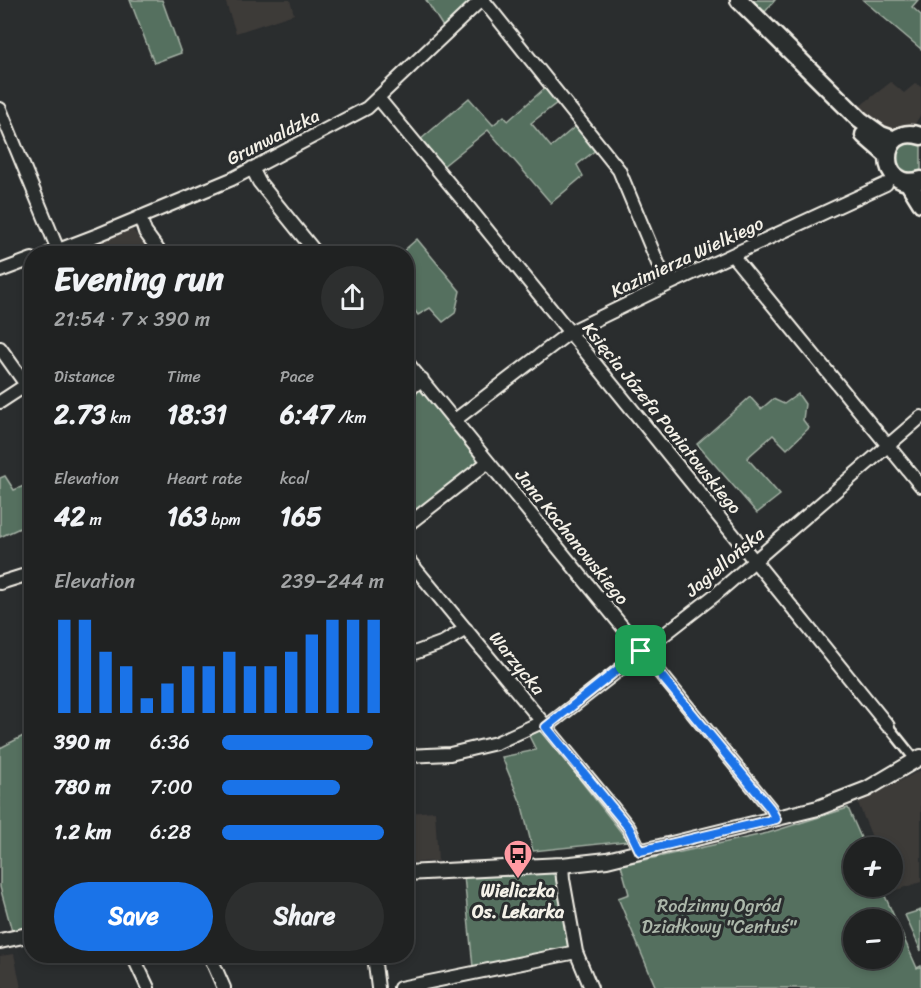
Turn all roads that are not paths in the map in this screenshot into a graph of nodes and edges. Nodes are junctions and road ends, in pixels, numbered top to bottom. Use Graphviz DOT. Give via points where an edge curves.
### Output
graph roads {
  1 [pos="482,0"];
  2 [pos="739,0"];
  3 [pos="379,99"];
  4 [pos="0,109"];
  5 [pos="919,132"];
  6 [pos="891,147"];
  7 [pos="252,168"];
  8 [pos="915,181"];
  9 [pos="886,184"];
  10 [pos="921,203"];
  11 [pos="140,217"];
  12 [pos="51,246"];
  13 [pos="68,246"];
  14 [pos="155,246"];
  15 [pos="311,246"];
  16 [pos="732,255"];
  17 [pos="24,262"];
  18 [pos="0,271"];
  19 [pos="667,285"];
  20 [pos="570,332"];
  21 [pos="0,348"];
  22 [pos="414,370"];
  23 [pos="422,380"];
  24 [pos="24,382"];
  25 [pos="414,386"];
  26 [pos="24,391"];
  27 [pos="0,402"];
  28 [pos="921,417"];
  29 [pos="455,420"];
  30 [pos="888,446"];
  31 [pos="488,462"];
  32 [pos="921,486"];
  33 [pos="414,520"];
  34 [pos="754,560"];
  35 [pos="414,567"];
  36 [pos="24,575"];
  37 [pos="0,583"];
  38 [pos="466,629"];
  39 [pos="641,651"];
  40 [pos="414,653"];
  41 [pos="544,724"];
  42 [pos="888,726"];
  43 [pos="414,756"];
  44 [pos="918,759"];
  45 [pos="776,819"];
  46 [pos="640,851"];
  47 [pos="562,865"];
  48 [pos="414,873"];
  49 [pos="24,936"];
  50 [pos="0,941"];
  51 [pos="576,952"];
  52 [pos="136,963"];
  53 [pos="213,963"];
  54 [pos="375,963"];
  55 [pos="148,988"];
  56 [pos="224,988"];
  57 [pos="378,988"];
  58 [pos="400,988"];
  59 [pos="591,988"];
  1 -- 3 [label="street, Grunwaldzka"];
  1 -- 19 [label="street" via="619,170"];
  2 -- 6 [label="main road" via="823,82 855,126"];
  3 -- 7 [label="street, Grunwaldzka"];
  3 -- 20 [label="street, Księcia Józefa Poniatowskiego"];
  4 -- 12 [label="street"];
  5 -- 6 [label="main road" via="907,134"];
  6 -- 8 [label="main road" via="888,162 895,176"];
  7 -- 11 [label="street, Grunwaldzka"];
  7 -- 15 [label="street"];
  8 -- 10 [label="main road"];
  9 -- 16 [label="street, Kazimierza Wielkiego"];
  11 -- 13 [label="street, Grunwaldzka"];
  11 -- 14 [label="street"];
  16 -- 19 [label="street, Kazimierza Wielkiego"];
  16 -- 30 [label="street"];
  17 -- 18 [label="street"];
  19 -- 20 [label="street, Kazimierza Wielkiego"];
  20 -- 29 [label="street, Kazimierza Wielkiego"];
  20 -- 34 [label="street, Księcia Józefa Poniatowskiego"];
  21 -- 24 [label="street"];
  22 -- 23 [label="street, Jana Kochanowskiego"];
  23 -- 25 [label="street"];
  23 -- 29 [label="street, Jana Kochanowskiego"];
  26 -- 27 [label="street"];
  28 -- 30 [label="street, Jagiellońska"];
  29 -- 31 [label="street, Jana Kochanowskiego"];
  30 -- 32 [label="street"];
  30 -- 34 [label="street, Jagiellońska"];
  31 -- 33 [label="street"];
  31 -- 39 [label="street, Jana Kochanowskiego"];
  34 -- 39 [label="street, Jagiellońska"];
  34 -- 42 [label="street, Księcia Józefa Poniatowskiego"];
  35 -- 38 [label="street, Warzycka"];
  36 -- 37 [label="street"];
  38 -- 40 [label="street"];
  38 -- 41 [label="street, Warzycka"];
  39 -- 41 [label="street, Jagiellońska"];
  39 -- 45 [label="street, Jana Kochanowskiego"];
  41 -- 43 [label="street, Jagiellońska" via="496,743 450,754"];
  41 -- 46 [label="street, Warzycka" via="629,828"];
  42 -- 44 [label="street, Księcia Józefa Poniatowskiego"];
  44 -- 45 [label="street" via="846,798"];
  45 -- 46 [label="street"];
  46 -- 47 [label="street"];
  47 -- 48 [label="street"];
  47 -- 51 [label="street"];
  49 -- 50 [label="street"];
  51 -- 58 [label="street"];
  51 -- 59 [label="street"];
  52 -- 55 [label="street"];
  53 -- 56 [label="street"];
  54 -- 57 [label="street"];
}
